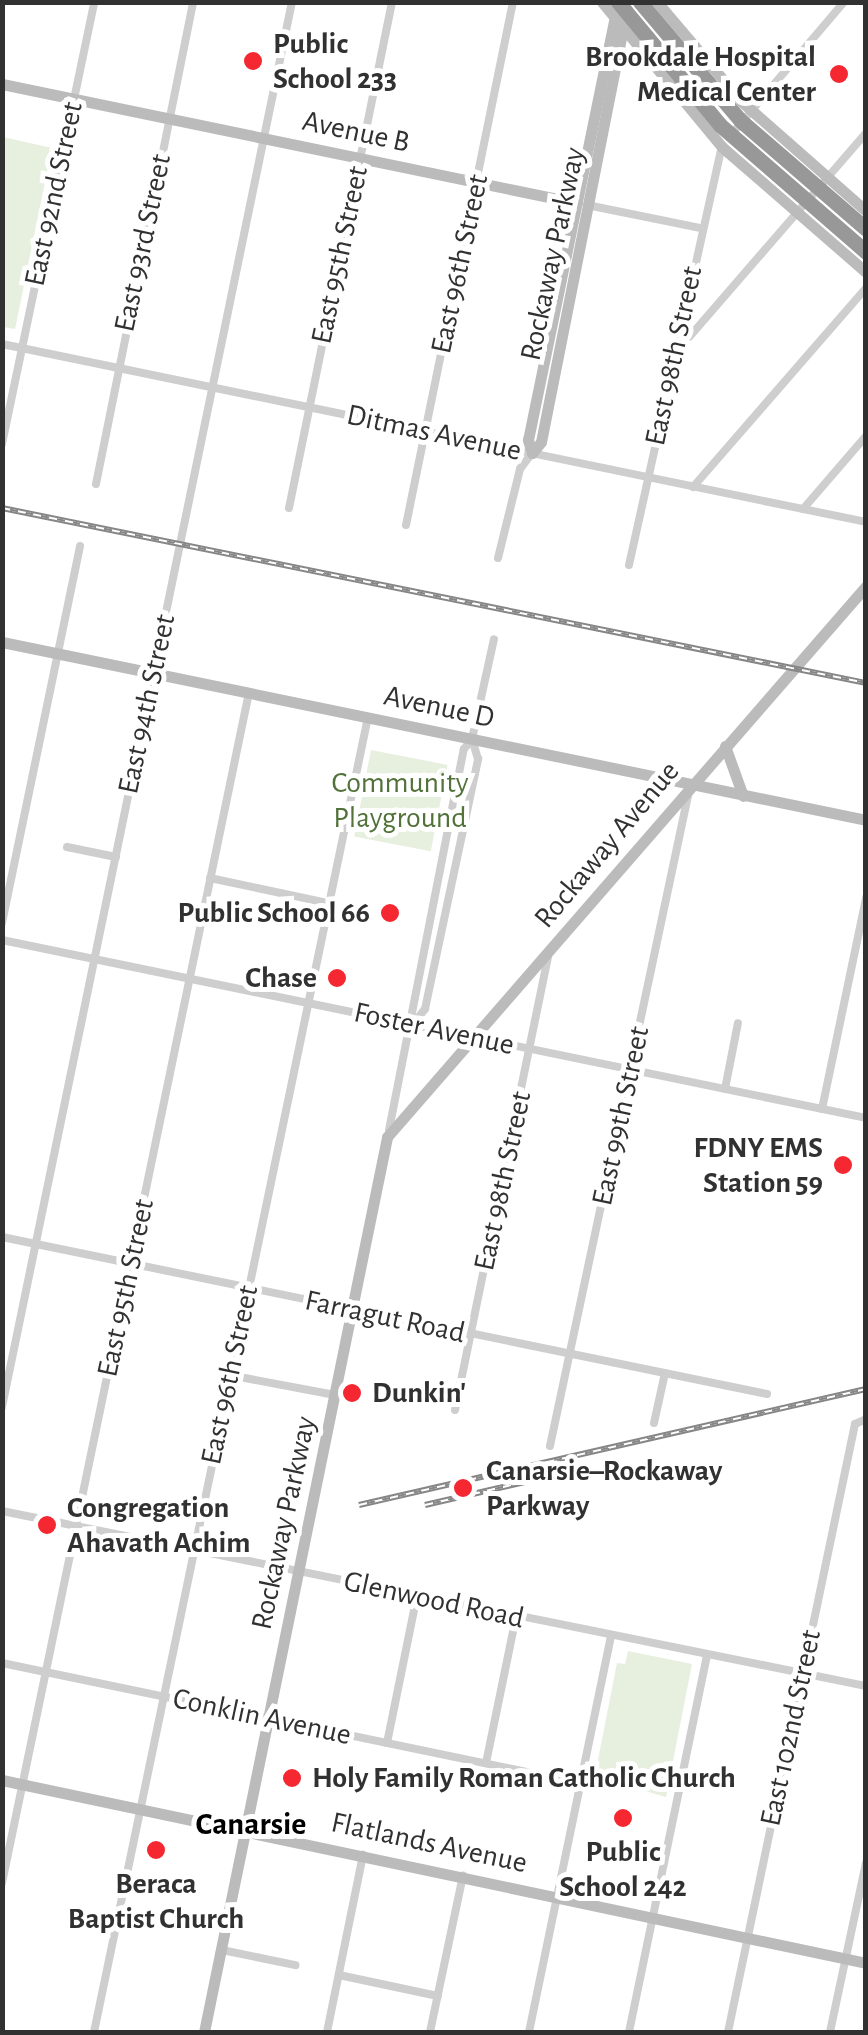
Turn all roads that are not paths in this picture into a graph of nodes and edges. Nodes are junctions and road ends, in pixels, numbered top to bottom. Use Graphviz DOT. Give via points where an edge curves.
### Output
graph roads {
  1 [pos="94,2"];
  2 [pos="193,2"];
  3 [pos="292,2"];
  4 [pos="392,2"];
  5 [pos="513,2"];
  6 [pos="602,2"];
  7 [pos="640,2"];
  8 [pos="658,2"];
  9 [pos="844,2"];
  10 [pos="621,8"];
  11 [pos="624,31"];
  12 [pos="2,84"];
  13 [pos="74,99"];
  14 [pos="745,116"];
  15 [pos="169,118"];
  16 [pos="866,133"];
  17 [pos="264,138"];
  18 [pos="726,141"];
  19 [pos="360,158"];
  20 [pos="477,182"];
  21 [pos="812,195"];
  22 [pos="582,204"];
  23 [pos="866,212"];
  24 [pos="700,228"];
  25 [pos="866,230"];
  26 [pos="866,252"];
  27 [pos="866,272"];
  28 [pos="866,288"];
  29 [pos="684,309"];
  30 [pos="706,318"];
  31 [pos="2,344"];
  32 [pos="22,348"];
  33 [pos="675,354"];
  34 [pos="118,368"];
  35 [pos="213,387"];
  36 [pos="309,407"];
  37 [pos="425,431"];
  38 [pos="866,436"];
  39 [pos="2,444"];
  40 [pos="532,453"];
  41 [pos="648,477"];
  42 [pos="96,484"];
  43 [pos="694,487"];
  44 [pos="289,508"];
  45 [pos="803,509"];
  46 [pos="866,522"];
  47 [pos="406,525"];
  48 [pos="80,546"];
  49 [pos="498,558"];
  50 [pos="630,565"];
  51 [pos="866,586"];
  52 [pos="494,639"];
  53 [pos="2,642"];
  54 [pos="58,654"];
  55 [pos="154,673"];
  56 [pos="249,692"];
  57 [pos="368,717"];
  58 [pos="472,739"];
  59 [pos="724,746"];
  60 [pos="690,786"];
  61 [pos="743,796"];
  62 [pos="866,820"];
  63 [pos="68,848"];
  64 [pos="116,858"];
  65 [pos="210,878"];
  66 [pos="866,898"];
  67 [pos="328,903"];
  68 [pos="2,924"];
  69 [pos="2,940"];
  70 [pos="549,951"];
  71 [pos="95,959"];
  72 [pos="190,978"];
  73 [pos="307,1002"];
  74 [pos="738,1023"];
  75 [pos="413,1024"];
  76 [pos="475,1037"];
  77 [pos="530,1049"];
  78 [pos="630,1069"];
  79 [pos="725,1089"];
  80 [pos="822,1109"];
  81 [pos="866,1118"];
  82 [pos="388,1137"];
  83 [pos="2,1237"];
  84 [pos="35,1244"];
  85 [pos="131,1264"];
  86 [pos="248,1288"];
  87 [pos="352,1310"];
  88 [pos="471,1334"];
  89 [pos="572,1354"];
  90 [pos="665,1373"];
  91 [pos="229,1375"];
  92 [pos="767,1394"];
  93 [pos="336,1396"];
  94 [pos="2,1406"];
  95 [pos="455,1410"];
  96 [pos="866,1418"];
  97 [pos="654,1423"];
  98 [pos="550,1446"];
  99 [pos="2,1511"];
  100 [pos="76,1526"];
  101 [pos="194,1550"];
  102 [pos="300,1572"];
  103 [pos="417,1596"];
  104 [pos="516,1617"];
  105 [pos="611,1636"];
  106 [pos="706,1656"];
  107 [pos="2,1664"];
  108 [pos="46,1672"];
  109 [pos="802,1675"];
  110 [pos="866,1686"];
  111 [pos="163,1697"];
  112 [pos="270,1719"];
  113 [pos="387,1743"];
  114 [pos="486,1763"];
  115 [pos="2,1780"];
  116 [pos="580,1783"];
  117 [pos="23,1784"];
  118 [pos="140,1808"];
  119 [pos="246,1830"];
  120 [pos="364,1855"];
  121 [pos="866,1864"];
  122 [pos="463,1875"];
  123 [pos="2,1883"];
  124 [pos="557,1894"];
  125 [pos="653,1915"];
  126 [pos="748,1934"];
  127 [pos="222,1950"];
  128 [pos="866,1954"];
  129 [pos="846,1955"];
  130 [pos="866,1963"];
  131 [pos="295,1965"];
  132 [pos="338,1975"];
  133 [pos="438,1996"];
  134 [pos="94,2032"];
  135 [pos="204,2032"];
  136 [pos="327,2032"];
  137 [pos="430,2032"];
  138 [pos="529,2032"];
  139 [pos="628,2032"];
  140 [pos="728,2032"];
  141 [pos="830,2032"];
  1 -- 13 [label="street, East 92nd Street"];
  2 -- 15 [label="street, East 93rd Street"];
  3 -- 17 [label="street, East 94th Street"];
  4 -- 19 [label="street, East 95th Street"];
  5 -- 20 [label="street, East 96th Street"];
  6 -- 10 [label="street"];
  7 -- 14 [label="highway"];
  8 -- 14 [label="street"];
  9 -- 14 [label="street"];
  10 -- 11 [label="street, Rockaway Parkway"];
  10 -- 18 [label="highway"];
  10 -- 22 [label="street, Rockaway Parkway"];
  11 -- 18 [label="street"];
  11 -- 22 [label="street, Rockaway Parkway"];
  12 -- 13 [label="street, Avenue B"];
  13 -- 15 [label="street, Avenue B"];
  13 -- 32 [label="street, East 92nd Street"];
  14 -- 18 [label="street"];
  14 -- 21 [label="highway"];
  15 -- 17 [label="street, Avenue B"];
  15 -- 34 [label="street, East 93rd Street"];
  16 -- 21 [label="street"];
  17 -- 19 [label="street, Avenue B"];
  17 -- 35 [label="street, East 94th Street"];
  18 -- 21 [label="highway"];
  18 -- 24 [label="street, East 98th Street"];
  19 -- 20 [label="street, Avenue B"];
  19 -- 36 [label="street, East 95th Street"];
  20 -- 22 [label="street, Avenue B"];
  20 -- 37 [label="street, East 96th Street"];
  21 -- 23 [label="street"];
  21 -- 25 [label="highway"];
  21 -- 26 [label="highway"];
  21 -- 27 [label="street"];
  21 -- 30 [label="street"];
  22 -- 24 [label="street, Avenue B"];
  22 -- 40 [label="street, Rockaway Parkway" via="528,440"];
  24 -- 29 [label="street, East 98th Street"];
  28 -- 43 [label="street"];
  29 -- 30 [label="street"];
  29 -- 33 [label="street, East 98th Street"];
  30 -- 33 [label="street"];
  31 -- 32 [label="street, Ditmas Avenue"];
  32 -- 34 [label="street, Ditmas Avenue"];
  32 -- 39 [label="street, East 92nd Street"];
  33 -- 41 [label="street, East 98th Street"];
  34 -- 35 [label="street, Ditmas Avenue"];
  34 -- 42 [label="street, East 93rd Street"];
  35 -- 36 [label="street, Ditmas Avenue"];
  35 -- 55 [label="street, East 94th Street"];
  36 -- 37 [label="street, Ditmas Avenue"];
  36 -- 44 [label="street, East 95th Street"];
  37 -- 40 [label="street, Ditmas Avenue"];
  37 -- 47 [label="street, East 96th Street"];
  38 -- 45 [label="street"];
  40 -- 41 [label="street, Ditmas Avenue"];
  40 -- 49 [label="street, Rockaway Parkway" via="520,469"];
  41 -- 43 [label="street, Ditmas Avenue"];
  41 -- 50 [label="street, East 98th Street"];
  43 -- 45 [label="street, Ditmas Avenue"];
  45 -- 46 [label="street, Ditmas Avenue"];
  48 -- 54 [label="street"];
  51 -- 59 [label="street, Rockaway Avenue"];
  52 -- 58 [label="street, Rockaway Parkway"];
  53 -- 54 [label="street, Avenue D"];
  54 -- 55 [label="street, Avenue D"];
  54 -- 68 [label="street"];
  55 -- 56 [label="street, Avenue D"];
  55 -- 64 [label="street, East 94th Street"];
  56 -- 57 [label="street, Avenue D"];
  56 -- 65 [label="street, East 95th Street"];
  57 -- 58 [label="street, Avenue D"];
  57 -- 67 [label="street, East 96th Street"];
  58 -- 60 [label="street, Avenue D"];
  58 -- 75 [label="street, Rockaway Parkway" via="464,749 437,879 410,1010"];
  58 -- 75 [label="street, Rockaway Parkway" via="478,759 425,1010"];
  59 -- 60 [label="street, Rockaway Avenue"];
  59 -- 61 [label="street"];
  60 -- 61 [label="street, Avenue D"];
  60 -- 70 [label="street, Rockaway Avenue"];
  60 -- 78 [label="street, East 99th Street"];
  61 -- 62 [label="street, Avenue D"];
  63 -- 64 [label="street"];
  64 -- 71 [label="street, East 94th Street"];
  65 -- 67 [label="street"];
  65 -- 72 [label="street, East 95th Street"];
  66 -- 80 [label="street"];
  67 -- 73 [label="street, East 96th Street"];
  69 -- 71 [label="street, Foster Avenue"];
  70 -- 76 [label="street, Rockaway Avenue"];
  70 -- 77 [label="street, East 98th Street"];
  71 -- 72 [label="street, Foster Avenue"];
  71 -- 84 [label="street, East 94th Street"];
  72 -- 73 [label="street, Foster Avenue"];
  72 -- 85 [label="street, East 95th Street"];
  73 -- 75 [label="street, Foster Avenue"];
  73 -- 86 [label="street, East 96th Street"];
  74 -- 79 [label="street"];
  75 -- 76 [label="street, Foster Avenue"];
  75 -- 82 [label="street, Rockaway Parkway"];
  76 -- 77 [label="street, Foster Avenue"];
  76 -- 82 [label="street, Rockaway Avenue"];
  77 -- 78 [label="street, Foster Avenue"];
  77 -- 88 [label="street, East 98th Street"];
  78 -- 79 [label="street, Foster Avenue"];
  78 -- 89 [label="street, East 99th Street"];
  79 -- 80 [label="street, Foster Avenue"];
  80 -- 81 [label="street, Foster Avenue"];
  82 -- 87 [label="street, Rockaway Parkway"];
  83 -- 84 [label="street, Farragut Road"];
  84 -- 85 [label="street, Farragut Road"];
  84 -- 94 [label="street, East 94th Street"];
  85 -- 86 [label="street, Farragut Road"];
  85 -- 100 [label="street, East 95th Street"];
  86 -- 87 [label="street, Farragut Road"];
  86 -- 91 [label="street, East 96th Street"];
  87 -- 88 [label="street, Farragut Road"];
  87 -- 93 [label="street, Rockaway Parkway"];
  88 -- 89 [label="street, Farragut Road"];
  88 -- 95 [label="street, East 98th Street"];
  89 -- 90 [label="street, Farragut Road"];
  89 -- 98 [label="street, East 99th Street"];
  90 -- 92 [label="street, Farragut Road"];
  90 -- 97 [label="street"];
  91 -- 93 [label="street"];
  91 -- 101 [label="street, East 96th Street"];
  93 -- 102 [label="street, Rockaway Parkway"];
  96 -- 109 [label="street, East 102nd Street" via="855,1424"];
  99 -- 100 [label="street, Glenwood Road"];
  100 -- 101 [label="street, Glenwood Road"];
  100 -- 108 [label="street, East 95th Street"];
  101 -- 102 [label="street, Glenwood Road"];
  101 -- 111 [label="street, East 96th Street"];
  102 -- 103 [label="street, Glenwood Road"];
  102 -- 112 [label="street, Rockaway Parkway"];
  103 -- 104 [label="street, Glenwood Road"];
  103 -- 113 [label="street"];
  104 -- 105 [label="street, Glenwood Road"];
  104 -- 114 [label="street"];
  105 -- 106 [label="street, Glenwood Road"];
  105 -- 116 [label="street"];
  106 -- 109 [label="street, Glenwood Road"];
  106 -- 125 [label="street"];
  107 -- 108 [label="street, Conklin Avenue"];
  108 -- 111 [label="street, Conklin Avenue"];
  108 -- 117 [label="street, East 95th Street"];
  109 -- 110 [label="street, Glenwood Road"];
  109 -- 126 [label="street, East 102nd Street"];
  111 -- 112 [label="street, Conklin Avenue"];
  111 -- 118 [label="street, East 96th Street"];
  112 -- 113 [label="street, Conklin Avenue"];
  112 -- 119 [label="street, Rockaway Parkway"];
  113 -- 114 [label="street, Conklin Avenue"];
  114 -- 116 [label="street, Conklin Avenue"];
  115 -- 117 [label="street, Flatlands Avenue"];
  116 -- 124 [label="street"];
  117 -- 118 [label="street, Flatlands Avenue"];
  117 -- 123 [label="street, East 95th Street"];
  118 -- 119 [label="street, Flatlands Avenue"];
  118 -- 134 [label="street, East 96th Street"];
  119 -- 120 [label="street, Flatlands Avenue"];
  119 -- 127 [label="street, Rockaway Parkway"];
  120 -- 122 [label="street, Flatlands Avenue"];
  120 -- 132 [label="street"];
  121 -- 129 [label="street"];
  122 -- 124 [label="street, Flatlands Avenue"];
  122 -- 133 [label="street"];
  124 -- 125 [label="street, Flatlands Avenue"];
  124 -- 138 [label="street"];
  125 -- 126 [label="street, Flatlands Avenue"];
  125 -- 139 [label="street"];
  126 -- 129 [label="street, Flatlands Avenue"];
  126 -- 140 [label="street, East 102nd Street"];
  127 -- 131 [label="street"];
  127 -- 135 [label="street, Rockaway Parkway"];
  128 -- 129 [label="street, Flatlands Avenue"];
  129 -- 130 [label="street, Flatlands Avenue"];
  129 -- 141 [label="street"];
  132 -- 133 [label="street"];
  132 -- 136 [label="street"];
  133 -- 137 [label="street"];
}
